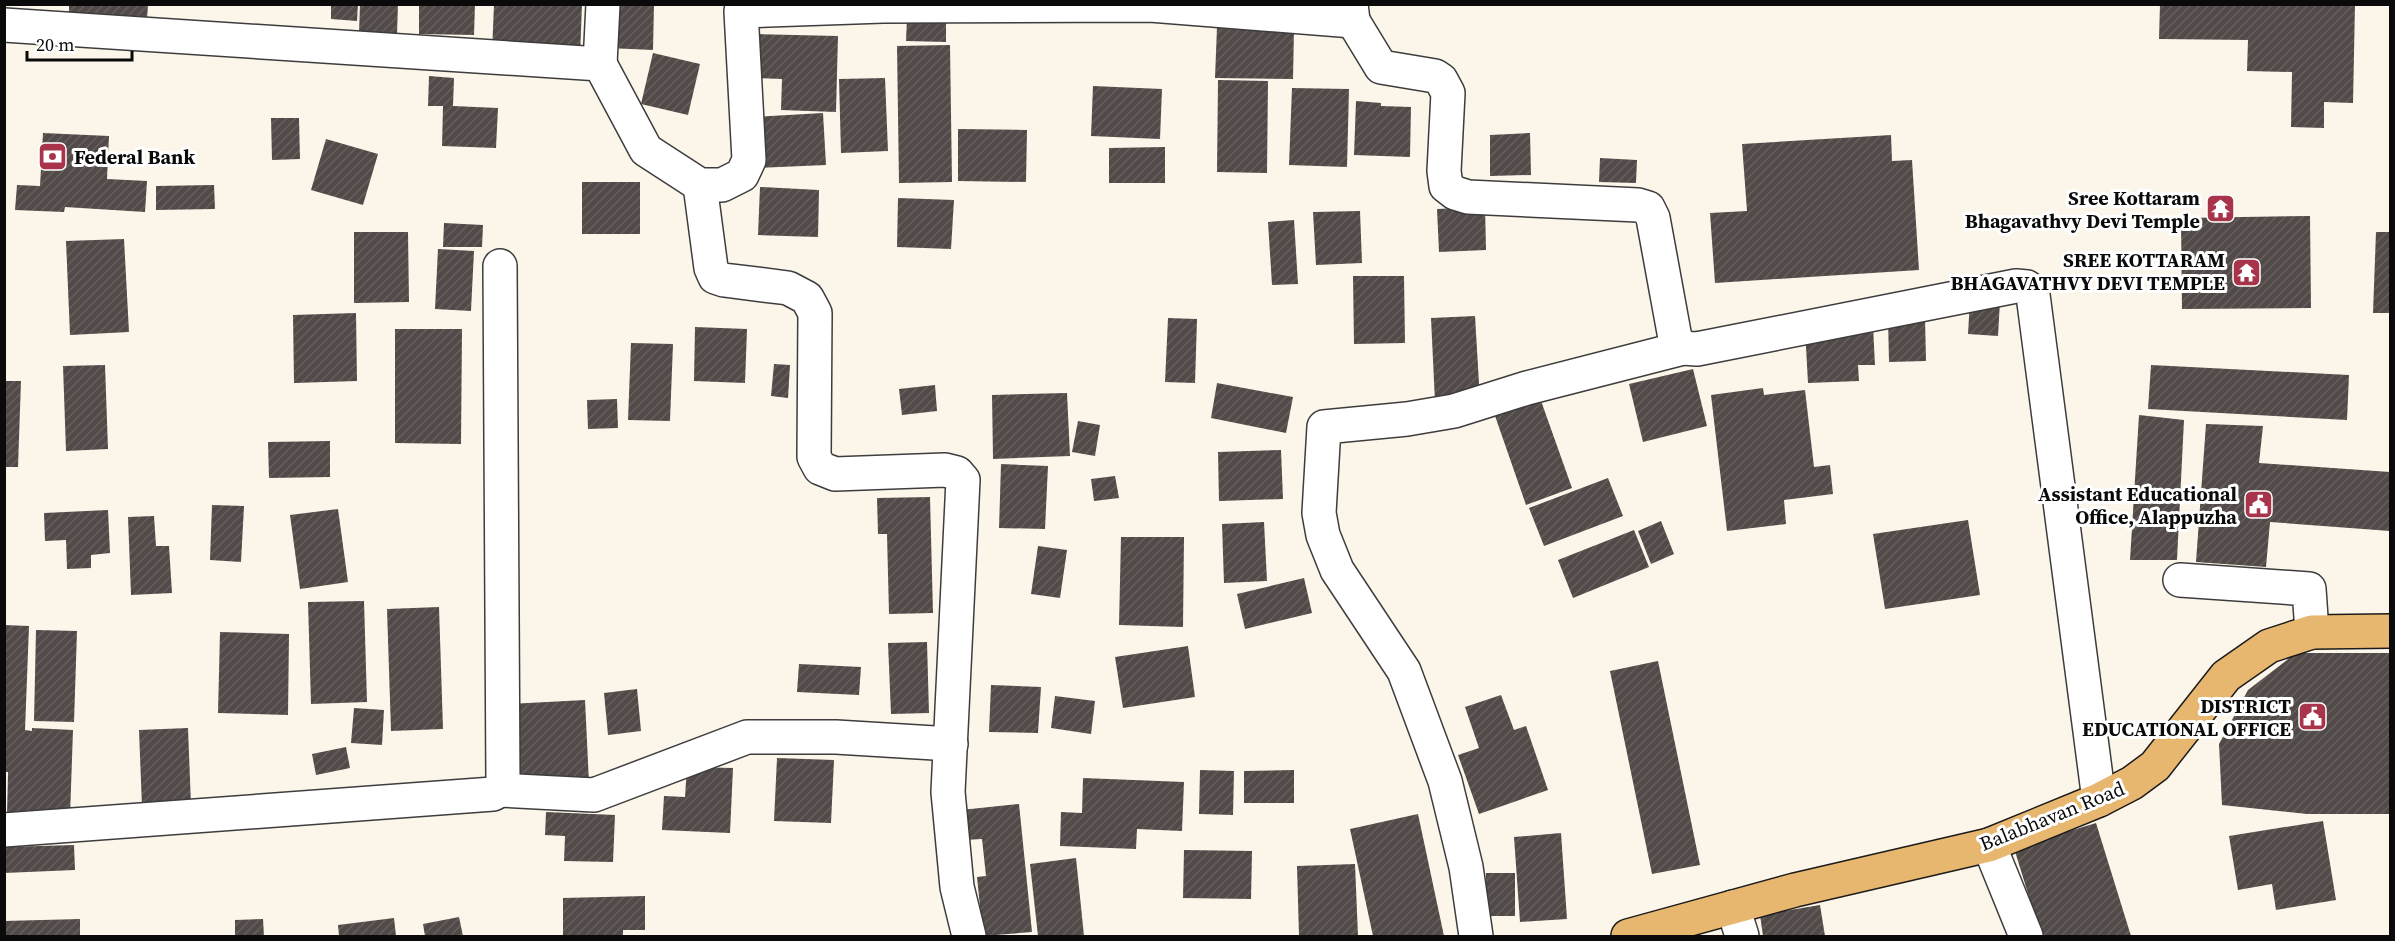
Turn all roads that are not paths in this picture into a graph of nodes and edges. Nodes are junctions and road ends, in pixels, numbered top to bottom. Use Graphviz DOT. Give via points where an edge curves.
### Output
graph roads {
  1 [pos="603,4"];
  2 [pos="741,8"];
  3 [pos="1352,13"];
  4 [pos="4,25"];
  5 [pos="600,64"];
  6 [pos="700,185"];
  7 [pos="500,266"];
  8 [pos="1683,348"];
  9 [pos="2180,580"];
  10 [pos="2391,631"];
  11 [pos="2312,632"];
  12 [pos="951,744"];
  13 [pos="500,790"];
  14 [pos="2099,800"];
  15 [pos="4,830"];
  16 [pos="1989,845"];
  17 [pos="1738,922"];
  18 [pos="969,936"];
  19 [pos="1476,936"];
  20 [pos="1628,936"];
  21 [pos="2026,936"];
  1 -- 5 [label="street"];
  2 -- 3 [label="street" via="1150,5"];
  2 -- 6 [label="street" via="749,160 742,175 722,184"];
  3 -- 8 [label="street" via="1381,67 1435,76 1446,85 1444,171 1446,186 1455,193 1648,208 1675,338"];
  4 -- 5 [label="street"];
  5 -- 6 [label="street" via="646,150"];
  6 -- 12 [label="street" via="715,277 788,288 807,298 815,313 813,457 820,468 835,474 945,470 957,473 963,480"];
  7 -- 13 [label="street"];
  8 -- 14 [label="street" via="1697,349 2016,286 2027,287 2034,307"];
  8 -- 19 [label="street" via="1454,411 1324,427 1319,513 1323,535 1336,570 1404,671 1445,781 1466,867"];
  9 -- 11 [label="street" via="2309,589"];
  10 -- 11 [label="main road, Balabhavan Road"];
  11 -- 14 [label="main road, Balabhavan Road" via="2269,646 2226,676 2155,766"];
  12 -- 13 [label="street" via="836,737 747,737 594,795"];
  12 -- 18 [label="street" via="950,815 957,887"];
  13 -- 15 [label="street" via="493,794"];
  14 -- 16 [label="main road, Balabhavan Road"];
  16 -- 17 [label="main road, Balabhavan Road" via="1795,890"];
  16 -- 21 [label="street"];
  17 -- 20 [label="main road, Balabhavan Road"];
}
